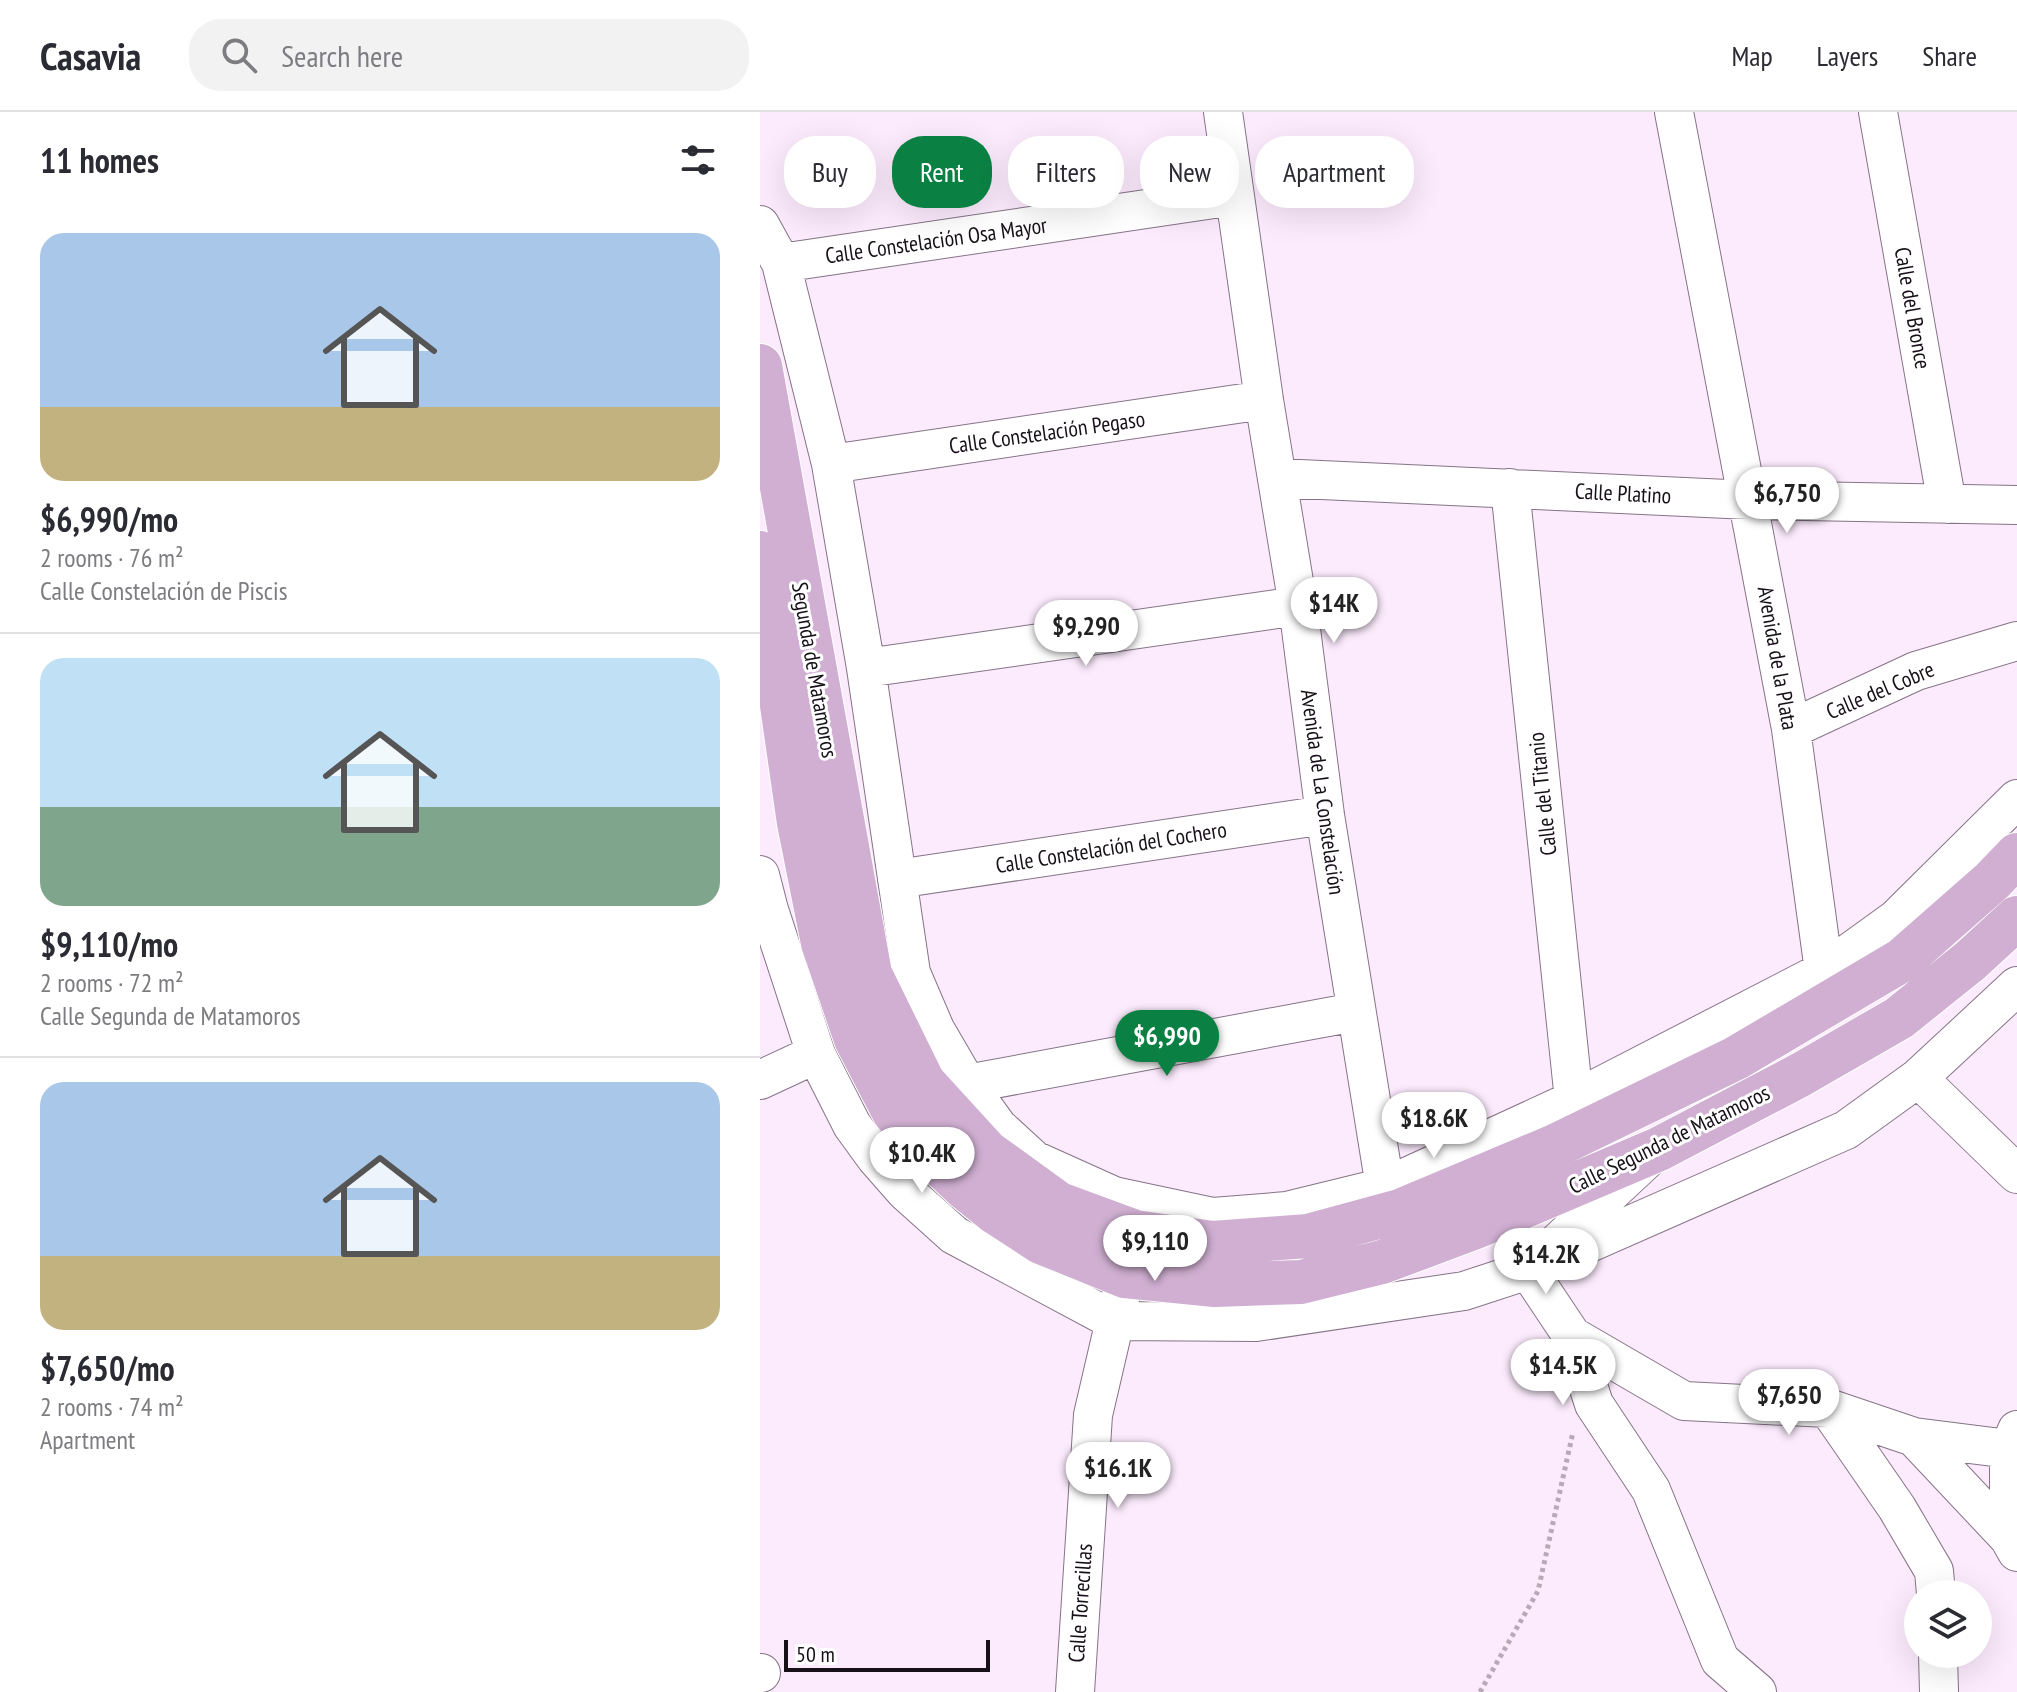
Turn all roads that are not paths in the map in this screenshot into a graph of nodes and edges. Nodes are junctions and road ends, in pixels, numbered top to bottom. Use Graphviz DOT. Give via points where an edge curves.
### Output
graph roads {
  1 [pos="1223,112"];
  2 [pos="1674,112"];
  3 [pos="1878,112"];
  4 [pos="1226,136"];
  5 [pos="1153,208"];
  6 [pos="1236,208"];
  7 [pos="760,225"];
  8 [pos="781,263"];
  9 [pos="760,366"];
  10 [pos="1264,400"];
  11 [pos="831,464"];
  12 [pos="1278,478"];
  13 [pos="1510,488"];
  14 [pos="1749,500"];
  15 [pos="1947,504"];
  16 [pos="2017,505"];
  17 [pos="760,553"];
  18 [pos="1298,606"];
  19 [pos="2017,641"];
  20 [pos="866,668"];
  21 [pos="1791,729"];
  22 [pos="2017,799"];
  23 [pos="1325,815"];
  24 [pos="2017,855"];
  25 [pos="897,879"];
  26 [pos="763,899"];
  27 [pos="2017,918"];
  28 [pos="1824,971"];
  29 [pos="854,984"];
  30 [pos="2017,986"];
  31 [pos="1355,1012"];
  32 [pos="816,1054"];
  33 [pos="1918,1078"];
  34 [pos="760,1080"];
  35 [pos="967,1084"];
  36 [pos="1574,1100"];
  37 [pos="1659,1149"];
  38 [pos="2017,1174"];
  39 [pos="1385,1187"];
  40 [pos="1135,1232"];
  41 [pos="1528,1270"];
  42 [pos="1125,1276"];
  43 [pos="1115,1321"];
  44 [pos="1572,1336"];
  45 [pos="1828,1408"];
  46 [pos="1914,1437"];
  47 [pos="2014,1442"];
  48 [pos="2013,1545"];
  49 [pos="1935,1580"];
  50 [pos="1938,1668"];
  51 [pos="1075,1692"];
  52 [pos="1757,1692"];
  53 [pos="1939,1692"];
  1 -- 4 [label="street, Avenida de La Constelación"];
  2 -- 14 [label="street, Avenida de la Plata"];
  3 -- 15 [label="street, Calle del Bronce"];
  5 -- 8 [label="street, Calle Constelación Osa Mayor"];
  6 -- 10 [label="street, Avenida de La Constelación"];
  7 -- 8 [label="street"];
  8 -- 11 [label="street"];
  9 -- 29 [label="main road, Segunda de Matamoros"];
  10 -- 11 [label="street, Calle Constelación Pegaso"];
  10 -- 12 [label="street, Avenida de La Constelación"];
  11 -- 20 [label="street"];
  12 -- 13 [label="street, Calle Platino"];
  12 -- 18 [label="street, Avenida de La Constelación"];
  13 -- 14 [label="street, Calle Platino"];
  13 -- 36 [label="street, Calle del Titanio"];
  14 -- 15 [label="street, Calle Platino"];
  14 -- 21 [label="street, Avenida de la Plata"];
  15 -- 16 [label="street, Calle Platino"];
  17 -- 29 [label="main road, Segunda de Matamoros" via="799,823 823,943"];
  18 -- 20 [label="street"];
  18 -- 23 [label="street, Avenida de La Constelación"];
  19 -- 21 [label="street, Calle del Cobre" via="1916,671"];
  20 -- 25 [label="street"];
  21 -- 28 [label="street, Avenida de la Plata"];
  22 -- 28 [label="street" via="1896,919"];
  23 -- 25 [label="street, Calle Constelación del Cochero"];
  23 -- 31 [label="street, Avenida de La Constelación"];
  24 -- 40 [label="main road, Calle Segunda de Matamoros" via="1902,960 1736,1058 1555,1146 1400,1211 1308,1236 1213,1243"];
  25 -- 35 [label="street" via="911,973"];
  26 -- 32 [label="street"];
  27 -- 37 [label="main road, Calle Segunda de Matamoros" via="1899,1018"];
  28 -- 36 [label="street"];
  29 -- 40 [label="main road, Calle Segunda de Matamoros" via="923,1082 987,1152 1059,1204"];
  29 -- 42 [label="main road, Calle Segunda de Matamoros" via="856,1039 894,1112 928,1153 995,1212 1041,1242"];
  30 -- 33 [label="street"];
  31 -- 35 [label="street"];
  31 -- 39 [label="street, Avenida de La Constelación"];
  32 -- 34 [label="street"];
  32 -- 43 [label="street" via="852,1125 876,1158 954,1235"];
  33 -- 38 [label="street"];
  33 -- 41 [label="street" via="1846,1130"];
  35 -- 39 [label="street" via="998,1127 1034,1160 1114,1196 1213,1217 1287,1211"];
  36 -- 39 [label="street"];
  37 -- 41 [label="street"];
  37 -- 42 [label="main road, Calle Segunda de Matamoros" via="1382,1262 1301,1282 1215,1285"];
  40 -- 42 [label="street, Calle Torrecillas"];
  41 -- 43 [label="street" via="1464,1291 1256,1322"];
  41 -- 44 [label="street"];
  42 -- 43 [label="street, Calle Torrecillas"];
  43 -- 51 [label="street, Calle Torrecillas" via="1093,1415"];
  44 -- 45 [label="street" via="1684,1401"];
  44 -- 52 [label="street" via="1594,1404 1651,1490 1720,1660"];
  45 -- 46 [label="street"];
  45 -- 49 [label="street" via="1897,1508"];
  46 -- 47 [label="street"];
  46 -- 48 [label="street"];
  47 -- 48 [label="street"];
  50 -- 53 [label="street"];
}
